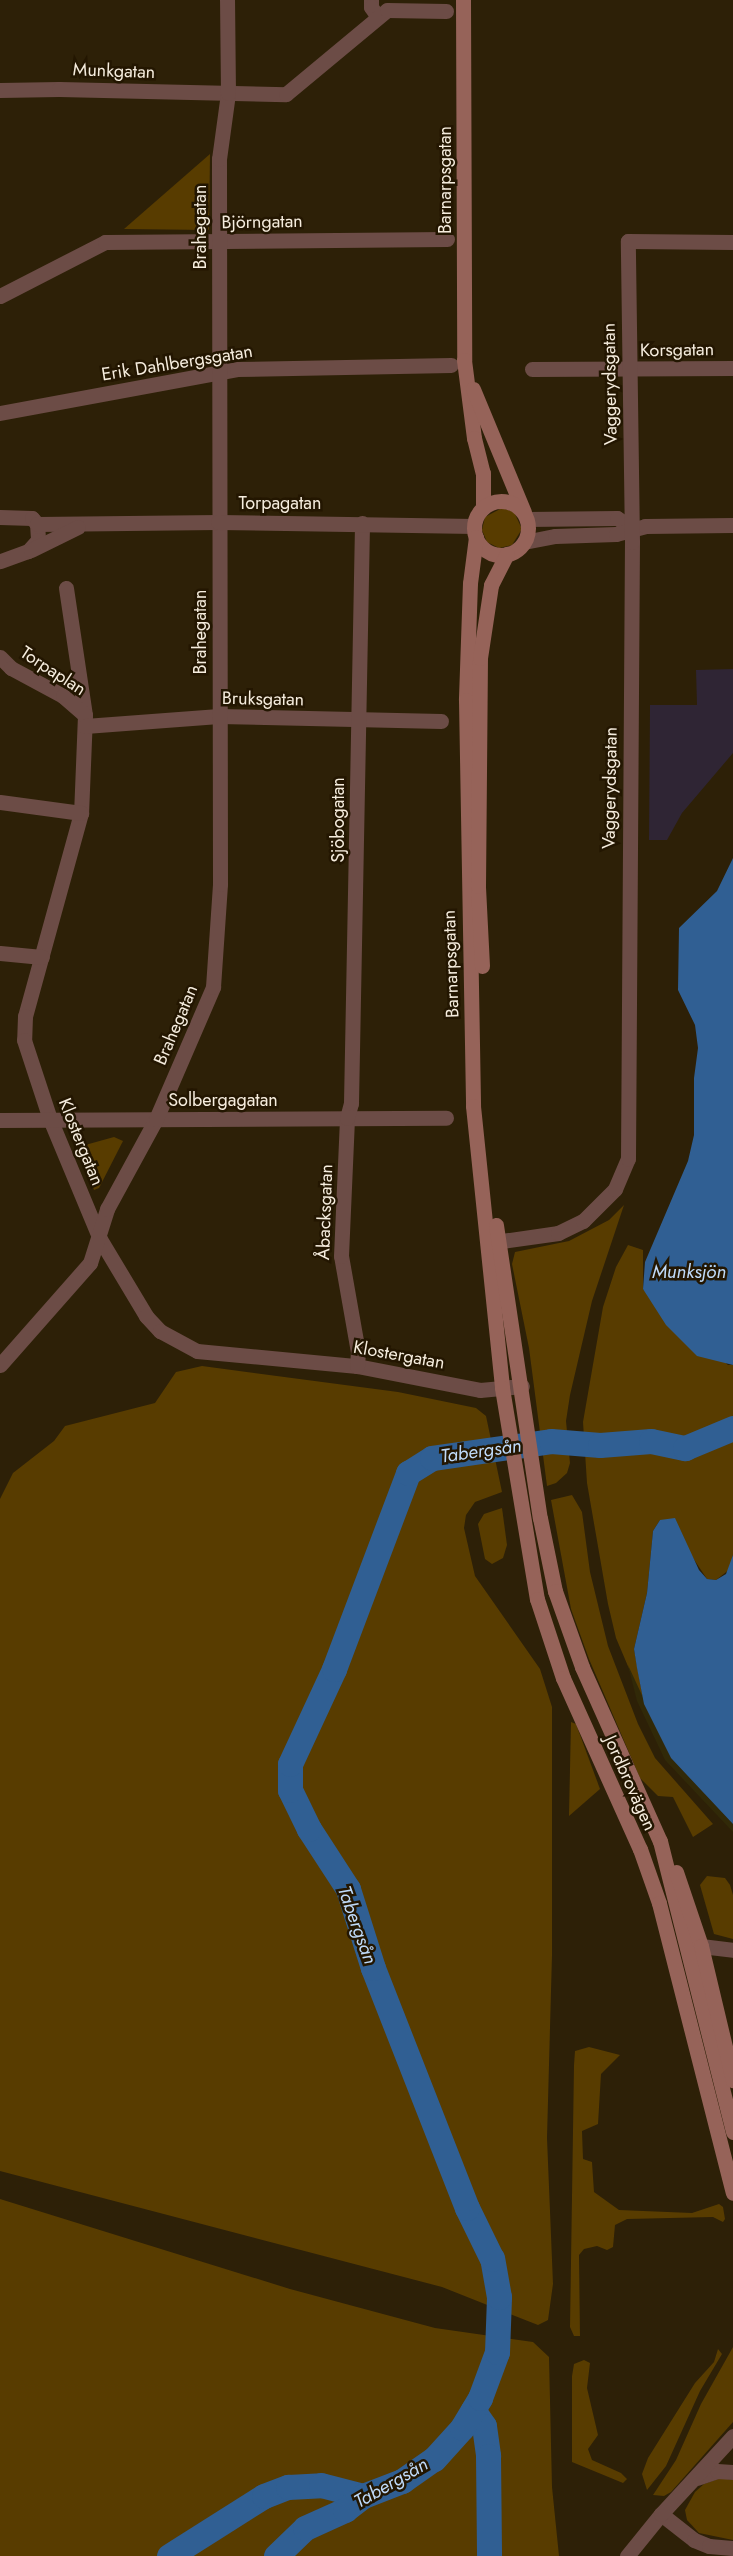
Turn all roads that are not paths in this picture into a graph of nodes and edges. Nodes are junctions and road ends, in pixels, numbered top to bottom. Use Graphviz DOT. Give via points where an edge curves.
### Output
graph roads {
  1 [pos="227,0"];
  2 [pos="371,0"];
  3 [pos="463,0"];
  4 [pos="446,11"];
  5 [pos="378,17"];
  6 [pos="0,90"];
  7 [pos="228,93"];
  8 [pos="447,239"];
  9 [pos="219,242"];
  10 [pos="733,242"];
  11 [pos="0,296"];
  12 [pos="457,363"];
  13 [pos="733,368"];
  14 [pos="532,369"];
  15 [pos="628,370"];
  16 [pos="217,373"];
  17 [pos="0,413"];
  18 [pos="483,508"];
  19 [pos="525,516"];
  20 [pos="0,517"];
  21 [pos="218,522"];
  22 [pos="86,523"];
  23 [pos="362,523"];
  24 [pos="38,524"];
  25 [pos="733,526"];
  26 [pos="631,527"];
  27 [pos="475,532"];
  28 [pos="524,542"];
  29 [pos="28,551"];
  30 [pos="507,554"];
  31 [pos="0,561"];
  32 [pos="66,588"];
  33 [pos="0,658"];
  34 [pos="219,716"];
  35 [pos="358,720"];
  36 [pos="85,721"];
  37 [pos="441,721"];
  38 [pos="0,802"];
  39 [pos="81,813"];
  40 [pos="0,953"];
  41 [pos="42,957"];
  42 [pos="347,1118"];
  43 [pos="446,1118"];
  44 [pos="50,1119"];
  45 [pos="156,1119"];
  46 [pos="0,1120"];
  47 [pos="100,1239"];
  48 [pos="493,1243"];
  49 [pos="0,1365"];
  50 [pos="357,1366"];
  51 [pos="522,1386"];
  52 [pos="502,1388"];
  53 [pos="660,1841"];
  54 [pos="701,1946"];
  55 [pos="733,1950"];
  56 [pos="733,2080"];
  57 [pos="733,2132"];
  58 [pos="733,2193"];
  59 [pos="733,2436"];
  60 [pos="733,2472"];
  61 [pos="692,2482"];
  62 [pos="661,2514"];
  63 [pos="733,2548"];
  64 [pos="627,2556"];
  1 -- 7 [label="street, Brahegatan"];
  2 -- 5 [label="street" via="371,7"];
  3 -- 12 [label="main road, Barnarpsgatan"];
  4 -- 5 [label="street" via="387,10"];
  5 -- 7 [label="street, Munkgatan" via="286,94"];
  6 -- 7 [label="street, Munkgatan" via="59,88"];
  7 -- 9 [label="street, Brahegatan" via="219,159"];
  8 -- 9 [label="street, Björngatan"];
  9 -- 11 [label="street, Björngatan" via="105,242"];
  9 -- 16 [label="street, Brahegatan"];
  10 -- 15 [label="street, Vaggerydsgatan" via="628,240"];
  12 -- 16 [label="street, Erik Dahlbergsgatan" via="237,369"];
  12 -- 18 [label="main road, Barnarpsgatan" via="483,473"];
  12 -- 19 [label="main road, Barnarpsgatan" via="517,490"];
  13 -- 15 [label="street, Korsgatan"];
  14 -- 15 [label="street, Korsgatan"];
  15 -- 26 [label="street, Vaggerydsgatan"];
  16 -- 17 [label="street, Erik Dahlbergsgatan"];
  16 -- 21 [label="street, Brahegatan"];
  18 -- 19 [label="main road" via="504,501"];
  18 -- 27 [label="main road"];
  19 -- 26 [label="street" via="617,518"];
  19 -- 28 [label="main road" via="528,531"];
  20 -- 24 [label="street" via="32,518"];
  21 -- 22 [label="street, Torpagatan"];
  21 -- 23 [label="street, Torpagatan"];
  21 -- 34 [label="street, Brahegatan"];
  22 -- 24 [label="street, Torpagatan"];
  22 -- 29 [label="street, Torpagatan"];
  23 -- 27 [label="street, Torpagatan"];
  23 -- 35 [label="street, Sjöbogatan"];
  24 -- 29 [label="street" via="38,540"];
  25 -- 26 [label="street"];
  26 -- 28 [label="street" via="616,534 555,536"];
  26 -- 48 [label="street, Vaggerydsgatan" via="628,1159 616,1189 583,1222 558,1233"];
  27 -- 30 [label="main road" via="488,552"];
  27 -- 48 [label="main road, Barnarpsgatan" via="466,700 467,885 472,975 473,1106"];
  28 -- 30 [label="main road"];
  29 -- 31 [label="street"];
  30 -- 48 [label="main road, Barnarpsgatan" via="492,585 480,658 478,720 483,1134"];
  32 -- 36 [label="street, Klostergatan"];
  33 -- 36 [label="street, Torpaplan" via="11,668 63,696"];
  34 -- 35 [label="street, Bruksgatan"];
  34 -- 36 [label="street, Bruksgatan"];
  34 -- 45 [label="street, Brahegatan" via="220,884 213,987"];
  35 -- 37 [label="street, Bruksgatan"];
  35 -- 42 [label="street, Sjöbogatan" via="351,1103"];
  36 -- 39 [label="street, Klostergatan"];
  38 -- 39 [label="street"];
  39 -- 41 [label="street, Klostergatan"];
  40 -- 41 [label="street"];
  41 -- 44 [label="street, Klostergatan" via="25,1016 24,1040"];
  42 -- 43 [label="street, Solbergagatan"];
  42 -- 45 [label="street, Solbergagatan"];
  42 -- 50 [label="street, Åbacksgatan" via="341,1256 358,1352"];
  44 -- 45 [label="street, Solbergagatan"];
  44 -- 46 [label="street, Solbergagatan"];
  44 -- 47 [label="street, Klostergatan"];
  45 -- 47 [label="street, Brahegatan" via="107,1209"];
  47 -- 49 [label="street, Brahegatan" via="90,1263"];
  47 -- 50 [label="street, Klostergatan" via="146,1316 180,1345 197,1351"];
  48 -- 51 [label="main road, Barnarpsgatan"];
  48 -- 52 [label="main road, Barnarpsgatan"];
  50 -- 52 [label="street, Klostergatan" via="480,1390"];
  51 -- 52 [label="street, Klostergatan"];
  51 -- 53 [label="main road, Jordbrovägen" via="555,1592 582,1667"];
  52 -- 58 [label="main road, Jordbrovägen" via="538,1598 563,1678 640,1849 660,1903"];
  53 -- 54 [label="main road" via="679,1879"];
  53 -- 57 [label="main road, Jordbrovägen"];
  54 -- 55 [label="street"];
  54 -- 56 [label="main road"];
  59 -- 61 [label="street"];
  60 -- 61 [label="street" via="710,2472"];
  61 -- 62 [label="street"];
  62 -- 63 [label="street" via="694,2540 709,2546"];
  62 -- 64 [label="street"];
}
